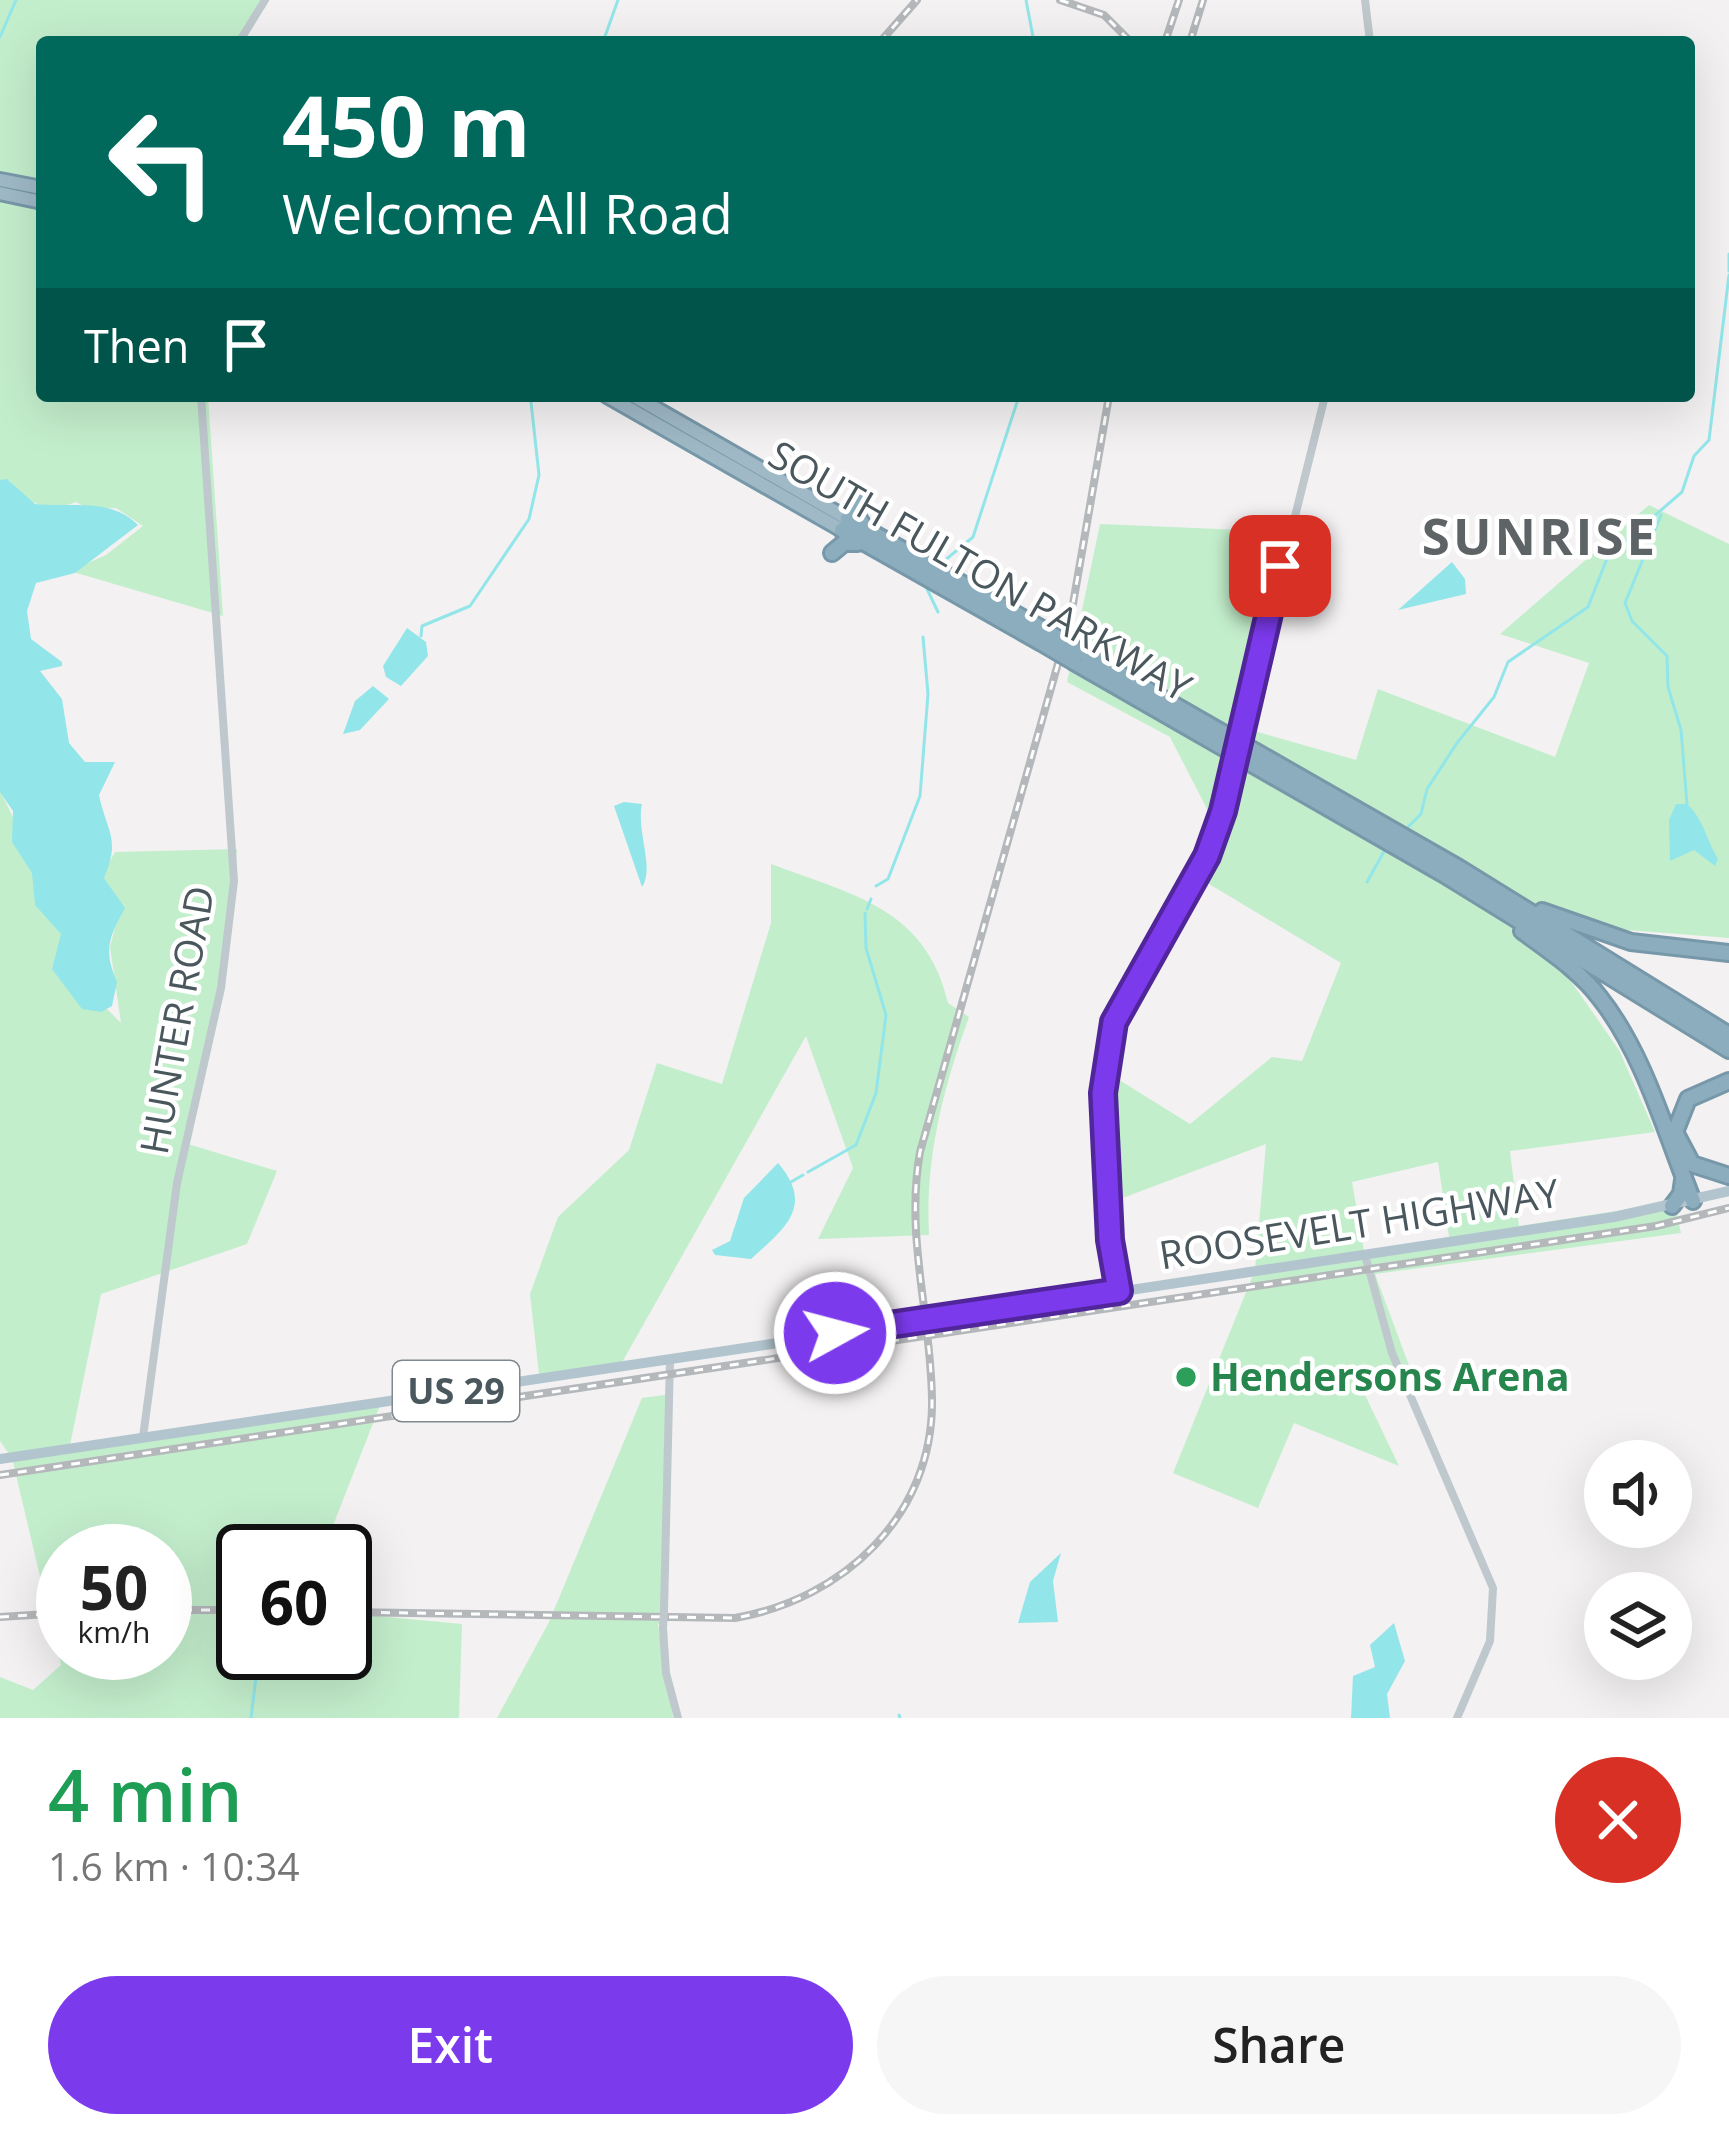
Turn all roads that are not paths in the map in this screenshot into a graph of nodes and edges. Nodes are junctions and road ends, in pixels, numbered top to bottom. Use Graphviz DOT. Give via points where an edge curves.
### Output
graph roads {
  1 [pos="265,0"];
  2 [pos="1365,0"];
  3 [pos="243,36"];
  4 [pos="1369,36"];
  5 [pos="0,180"];
  6 [pos="36,187"];
  7 [pos="0,193"];
  8 [pos="36,201"];
  9 [pos="201,402"];
  10 [pos="618,402"];
  11 [pos="644,402"];
  12 [pos="1323,402"];
  13 [pos="859,497"];
  14 [pos="807,509"];
  15 [pos="831,509"];
  16 [pos="845,524"];
  17 [pos="866,528"];
  18 [pos="875,548"];
  19 [pos="832,553"];
  20 [pos="1042,636"];
  21 [pos="1452,872"];
  22 [pos="1729,953"];
  23 [pos="1729,1035"];
  24 [pos="1729,1050"];
  25 [pos="1729,1081"];
  26 [pos="1682,1153"];
  27 [pos="1682,1174"];
  28 [pos="1729,1176"];
  29 [pos="1729,1191"];
  30 [pos="1696,1201"];
  31 [pos="1672,1206"];
  32 [pos="1365,1253"];
  33 [pos="1119,1291"];
  34 [pos="670,1359"];
  35 [pos="143,1437"];
  36 [pos="0,1459"];
  37 [pos="678,1718"];
  38 [pos="1457,1718"];
  1 -- 3 [label="street"];
  2 -- 4 [label="street"];
  5 -- 6 [label="highway"];
  7 -- 8 [label="highway"];
  9 -- 35 [label="street, HUNTER ROAD" via="234,847 232,916 177,1183"];
  10 -- 14 [label="highway, SOUTH FULTON PARKWAY"];
  11 -- 15 [label="highway, SOUTH FULTON PARKWAY"];
  12 -- 33 [label="street, bridge" via="1233,772 1201,871 1114,1022 1103,1093"];
  13 -- 15 [label="highway" via="847,509"];
  13 -- 17 [label="highway" via="856,515"];
  14 -- 16 [label="highway, SOUTH FULTON PARKWAY"];
  14 -- 19 [label="highway" via="833,533"];
  15 -- 16 [label="highway, SOUTH FULTON PARKWAY"];
  16 -- 17 [label="highway, SOUTH FULTON PARKWAY"];
  16 -- 18 [label="highway, SOUTH FULTON PARKWAY"];
  17 -- 20 [label="highway, SOUTH FULTON PARKWAY"];
  18 -- 19 [label="highway" via="848,542"];
  18 -- 20 [label="highway, SOUTH FULTON PARKWAY"];
  20 -- 21 [label="highway, SOUTH FULTON PARKWAY, bridge"];
  21 -- 22 [label="highway" via="1613,938"];
  21 -- 23 [label="highway"];
  21 -- 24 [label="highway"];
  21 -- 27 [label="highway" via="1598,994"];
  25 -- 26 [label="highway" via="1683,1104 1676,1132"];
  26 -- 28 [label="highway" via="1697,1168"];
  26 -- 30 [label="highway"];
  27 -- 30 [label="highway"];
  27 -- 31 [label="highway"];
  29 -- 30 [label="main road, ROOSEVELT HIGHWAY / US 29"];
  30 -- 31 [label="main road, ROOSEVELT HIGHWAY / US 29"];
  31 -- 32 [label="main road, ROOSEVELT HIGHWAY / US 29"];
  32 -- 33 [label="main road, ROOSEVELT HIGHWAY / US 29"];
  32 -- 38 [label="street" via="1392,1353 1493,1588 1490,1640"];
  33 -- 34 [label="main road, ROOSEVELT HIGHWAY / US 29, bridge"];
  34 -- 35 [label="main road, ROOSEVELT HIGHWAY / US 29"];
  34 -- 37 [label="street, bridge" via="663,1628"];
  35 -- 36 [label="main road, ROOSEVELT HIGHWAY / US 29"];
}
